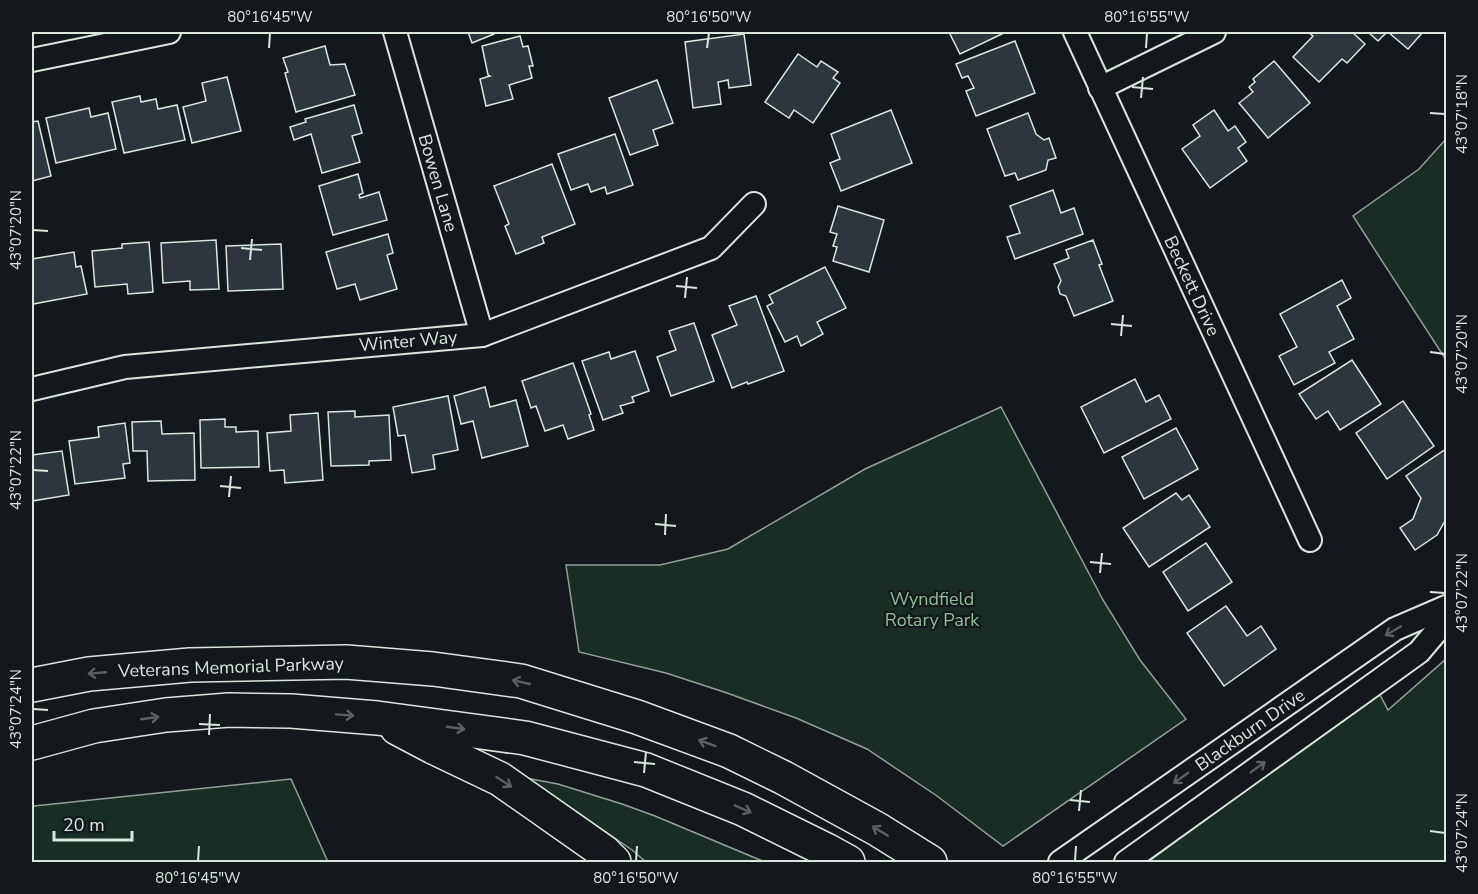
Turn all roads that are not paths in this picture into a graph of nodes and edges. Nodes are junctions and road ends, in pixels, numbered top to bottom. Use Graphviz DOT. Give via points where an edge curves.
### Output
graph roads {
  1 [pos="395,32"];
  2 [pos="1075,32"];
  3 [pos="1214,32"];
  4 [pos="158,33"];
  5 [pos="32,60"];
  6 [pos="1100,88"];
  7 [pos="754,204"];
  8 [pos="482,335"];
  9 [pos="32,389"];
  10 [pos="1310,540"];
  11 [pos="1446,607"];
  12 [pos="1446,620"];
  13 [pos="32,685"];
  14 [pos="377,717"];
  15 [pos="32,743"];
  16 [pos="614,862"];
  17 [pos="848,862"];
  18 [pos="930,862"];
  19 [pos="1060,862"];
  20 [pos="1126,862"];
  1 -- 8 [label="street, Bowen Lane"];
  2 -- 6 [label="street, Beckett Drive"];
  3 -- 6 [label="street"];
  4 -- 5 [label="street"];
  6 -- 10 [label="street, Beckett Drive"];
  7 -- 8 [label="street, Winter Way" via="711,248"];
  8 -- 9 [label="street, Winter Way" via="125,367"];
  11 -- 19 [label="street, Blackburn Drive, one-way" via="1395,628"];
  20 -- 12 [label="street, Blackburn Drive, one-way" via="1419,652"];
  18 -- 13 [label="main road, Veterans Memorial Parkway, one-way" via="877,829 729,751 638,717 521,681 346,662 190,665 89,674"];
  15 -- 14 [label="main road, one-way" via="94,726 229,710"];
  14 -- 16 [label="main road, one-way" via="500,779"];
  14 -- 17 [label="main road, one-way" via="525,738 646,770 743,809"];
}
